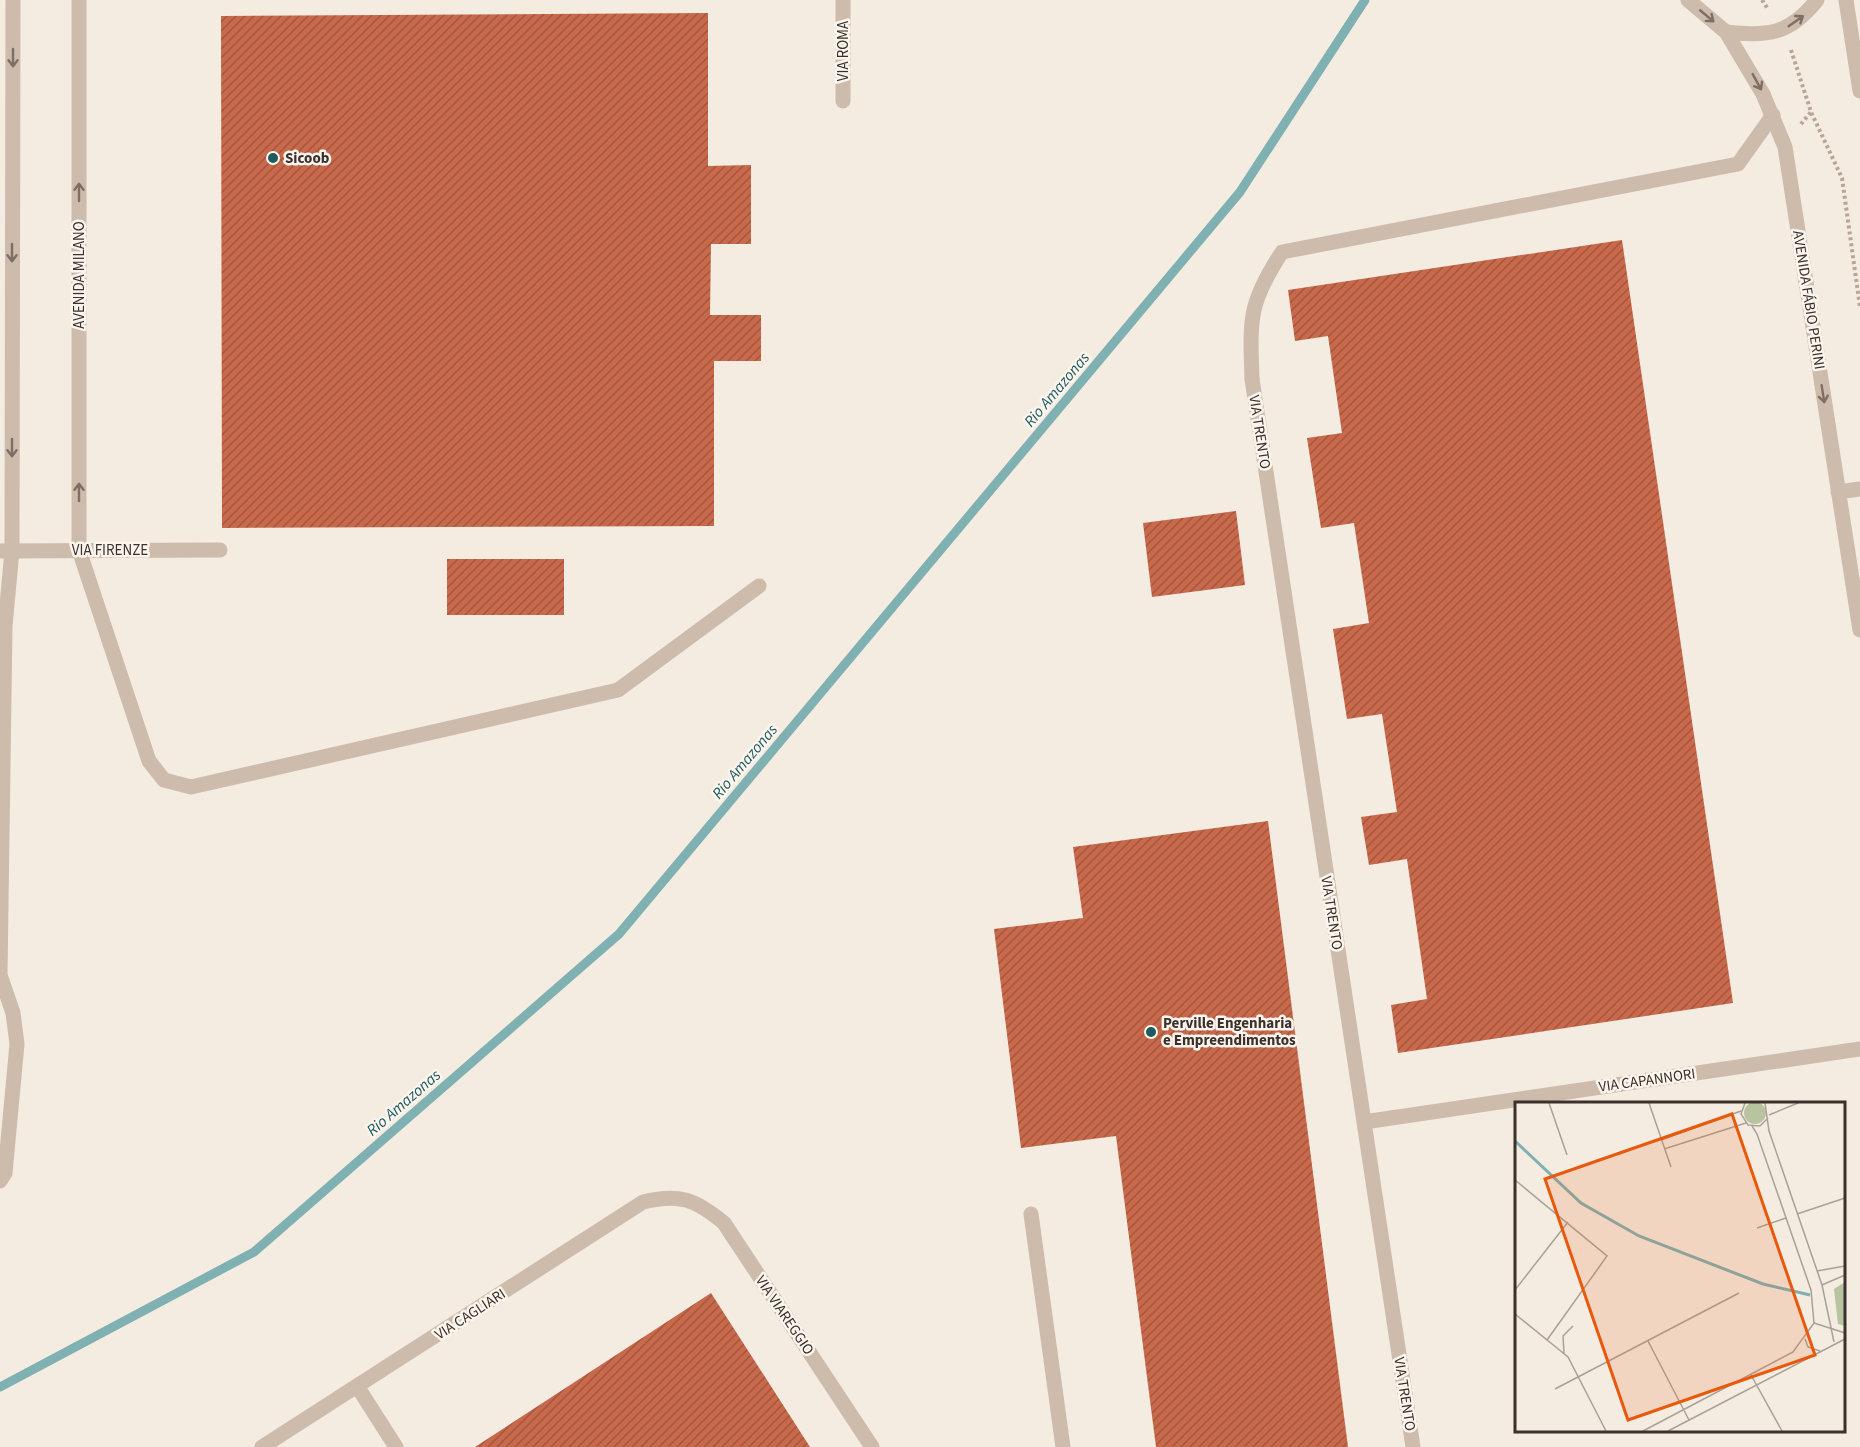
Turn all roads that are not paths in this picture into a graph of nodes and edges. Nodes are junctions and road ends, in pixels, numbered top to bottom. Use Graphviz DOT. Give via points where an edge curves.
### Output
graph roads {
  1 [pos="13,0"];
  2 [pos="79,0"];
  3 [pos="843,0"];
  4 [pos="1688,0"];
  5 [pos="1817,0"];
  6 [pos="1846,0"];
  7 [pos="1726,32"];
  8 [pos="1860,91"];
  9 [pos="843,101"];
  10 [pos="1773,115"];
  11 [pos="1860,489"];
  12 [pos="1838,492"];
  13 [pos="6,550"];
  14 [pos="79,550"];
  15 [pos="220,550"];
  16 [pos="759,586"];
  17 [pos="2,626"];
  18 [pos="1860,630"];
  19 [pos="1860,1049"];
  20 [pos="1364,1122"];
  21 [pos="0,1181"];
  22 [pos="683,1198"];
  23 [pos="1031,1214"];
  24 [pos="357,1386"];
  25 [pos="262,1447"];
  26 [pos="396,1447"];
  27 [pos="872,1447"];
  28 [pos="1063,1447"];
  29 [pos="1413,1447"];
  1 -- 13 [label="street, one-way"];
  14 -- 2 [label="street, AVENIDA MILANO, one-way"];
  3 -- 9 [label="street, VIA ROMA"];
  4 -- 7 [label="street, AVENIDA FÁBIO PERINI, one-way"];
  7 -- 5 [label="street, one-way" via="1755,35 1783,31"];
  6 -- 8 [label="street"];
  7 -- 10 [label="street, AVENIDA FÁBIO PERINI, one-way"];
  10 -- 12 [label="street, AVENIDA FÁBIO PERINI, one-way" via="1785,147"];
  10 -- 20 [label="street, VIA TRENTO" via="1738,164 1282,252 1261,283 1250,319 1252,379"];
  11 -- 12 [label="street"];
  12 -- 18 [label="street, AVENIDA FÁBIO PERINI"];
  13 -- 14 [label="street, VIA FIRENZE"];
  13 -- 17 [label="street"];
  14 -- 15 [label="street, VIA FIRENZE"];
  14 -- 16 [label="street, AVENIDA MILANO" via="149,761 164,780 191,787 618,690"];
  17 -- 21 [label="street" via="0,975 13,1012 17,1044 5,1173"];
  19 -- 20 [label="street, VIA CAPANNORI"];
  20 -- 29 [label="street, VIA TRENTO"];
  22 -- 24 [label="street, VIA CAGLIARI" via="643,1202"];
  22 -- 27 [label="street, VIA VIAREGGIO" via="705,1207 723,1223"];
  23 -- 28 [label="street"];
  24 -- 25 [label="street, VIA CAGLIARI"];
  24 -- 26 [label="street"];
}
